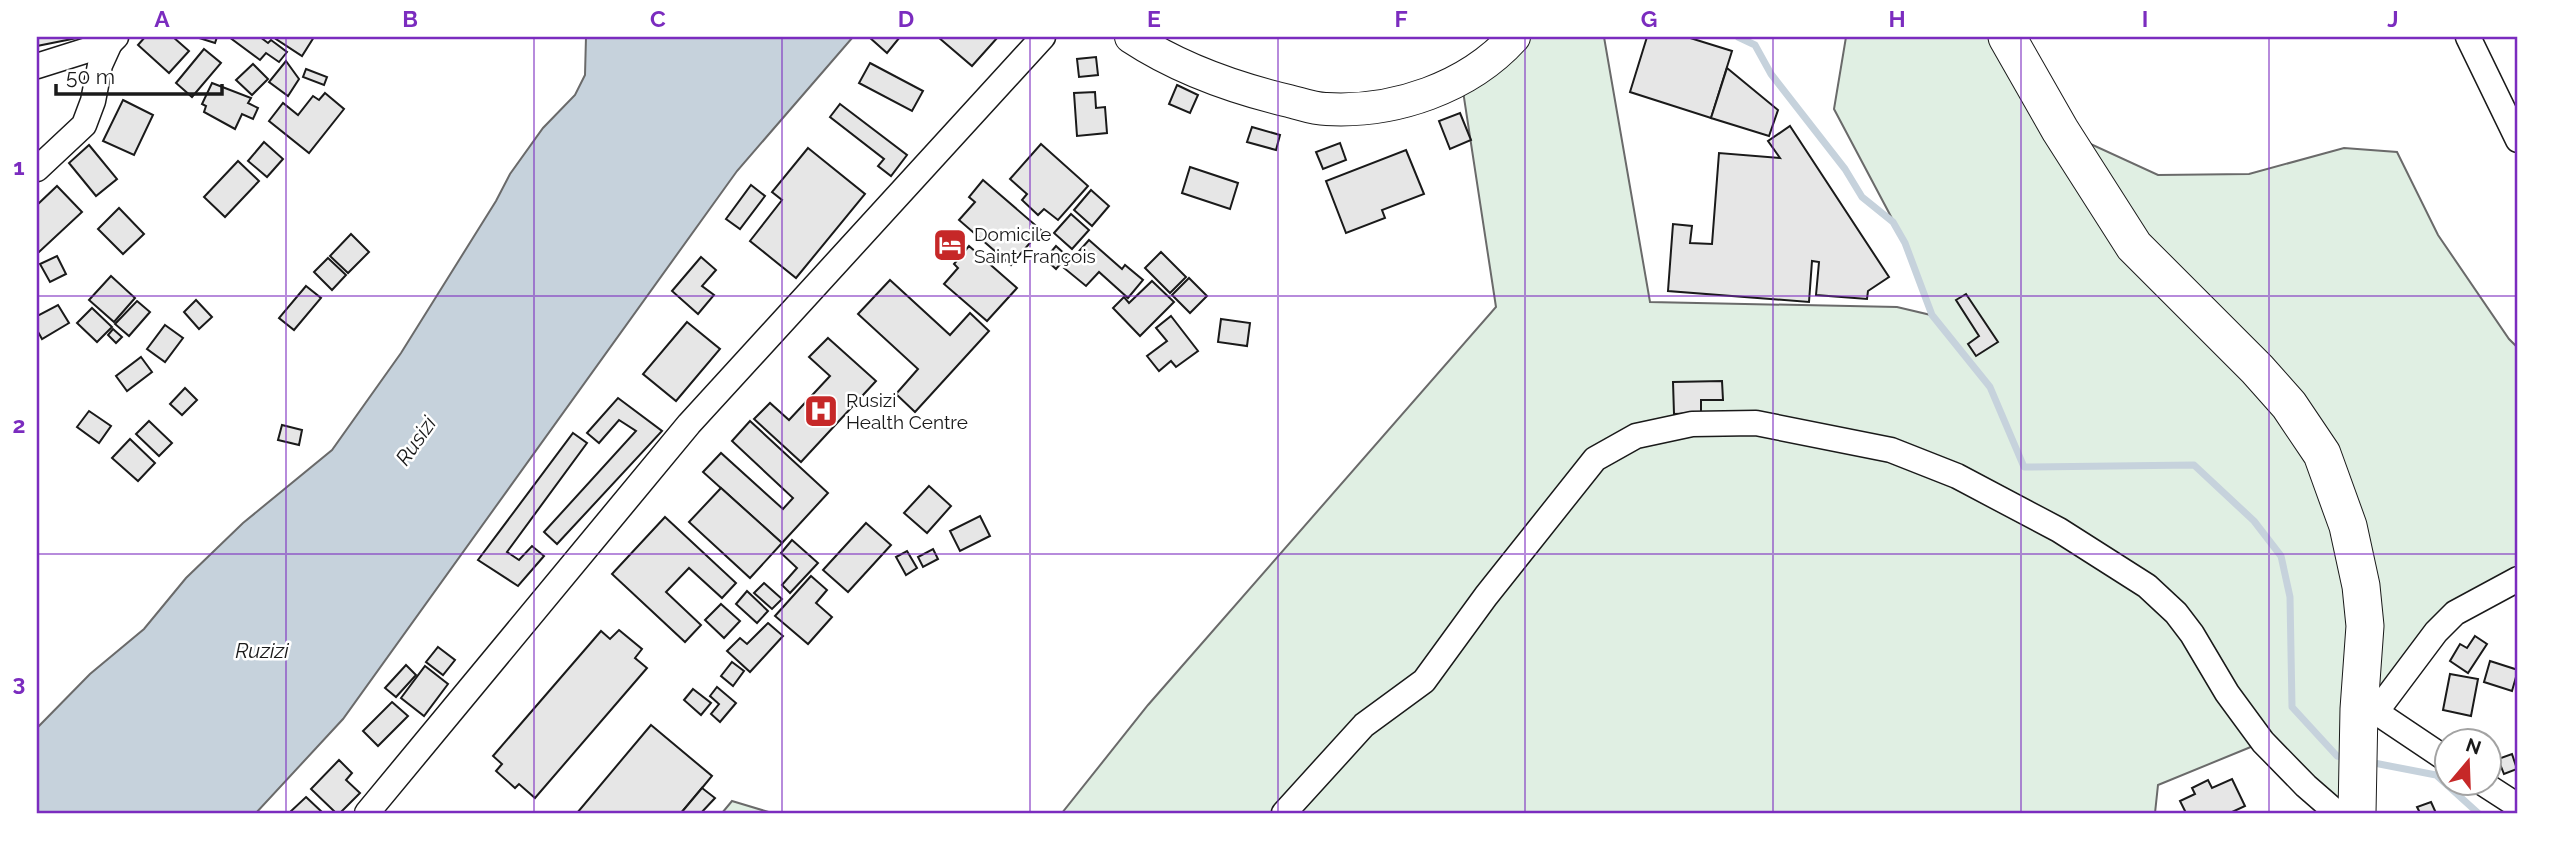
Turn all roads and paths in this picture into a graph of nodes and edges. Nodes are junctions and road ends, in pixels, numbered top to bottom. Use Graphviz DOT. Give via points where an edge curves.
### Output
graph roads {
  1 [pos="1043,37"];
  2 [pos="1131,37"];
  3 [pos="1514,37"];
  4 [pos="2007,37"];
  5 [pos="2468,37"];
  6 [pos="113,40"];
  7 [pos="37,66"];
  8 [pos="2518,140"];
  9 [pos="37,169"];
  10 [pos="2518,579"];
  11 [pos="2364,720"];
  12 [pos="2432,752"];
  13 [pos="2502,795"];
  14 [pos="2350,806"];
  15 [pos="2518,806"];
  16 [pos="367,813"];
  17 [pos="1284,813"];
  1 -- 16 [label="street" via="689,424"];
  2 -- 3 [label="main road" via="1212,78 1324,109 1382,108 1445,88 1500,52"];
  4 -- 11 [label="highway" via="2134,246 2257,369 2322,454 2348,526 2361,586"];
  5 -- 8 [label="street"];
  6 -- 7 [label="street"];
  6 -- 9 [label="street" via="100,65 84,125"];
  10 -- 11 [label="street" via="2455,613"];
  11 -- 12 [label="street"];
  11 -- 14 [label="highway"];
  13 -- 15 [label="street"];
  14 -- 17 [label="street" via="2306,786 2263,742 2176,613 2136,579 2059,530 1957,476 1891,450 1756,423 1730,423 1692,424 1636,436 1595,459 1424,681 1364,725"];
}
